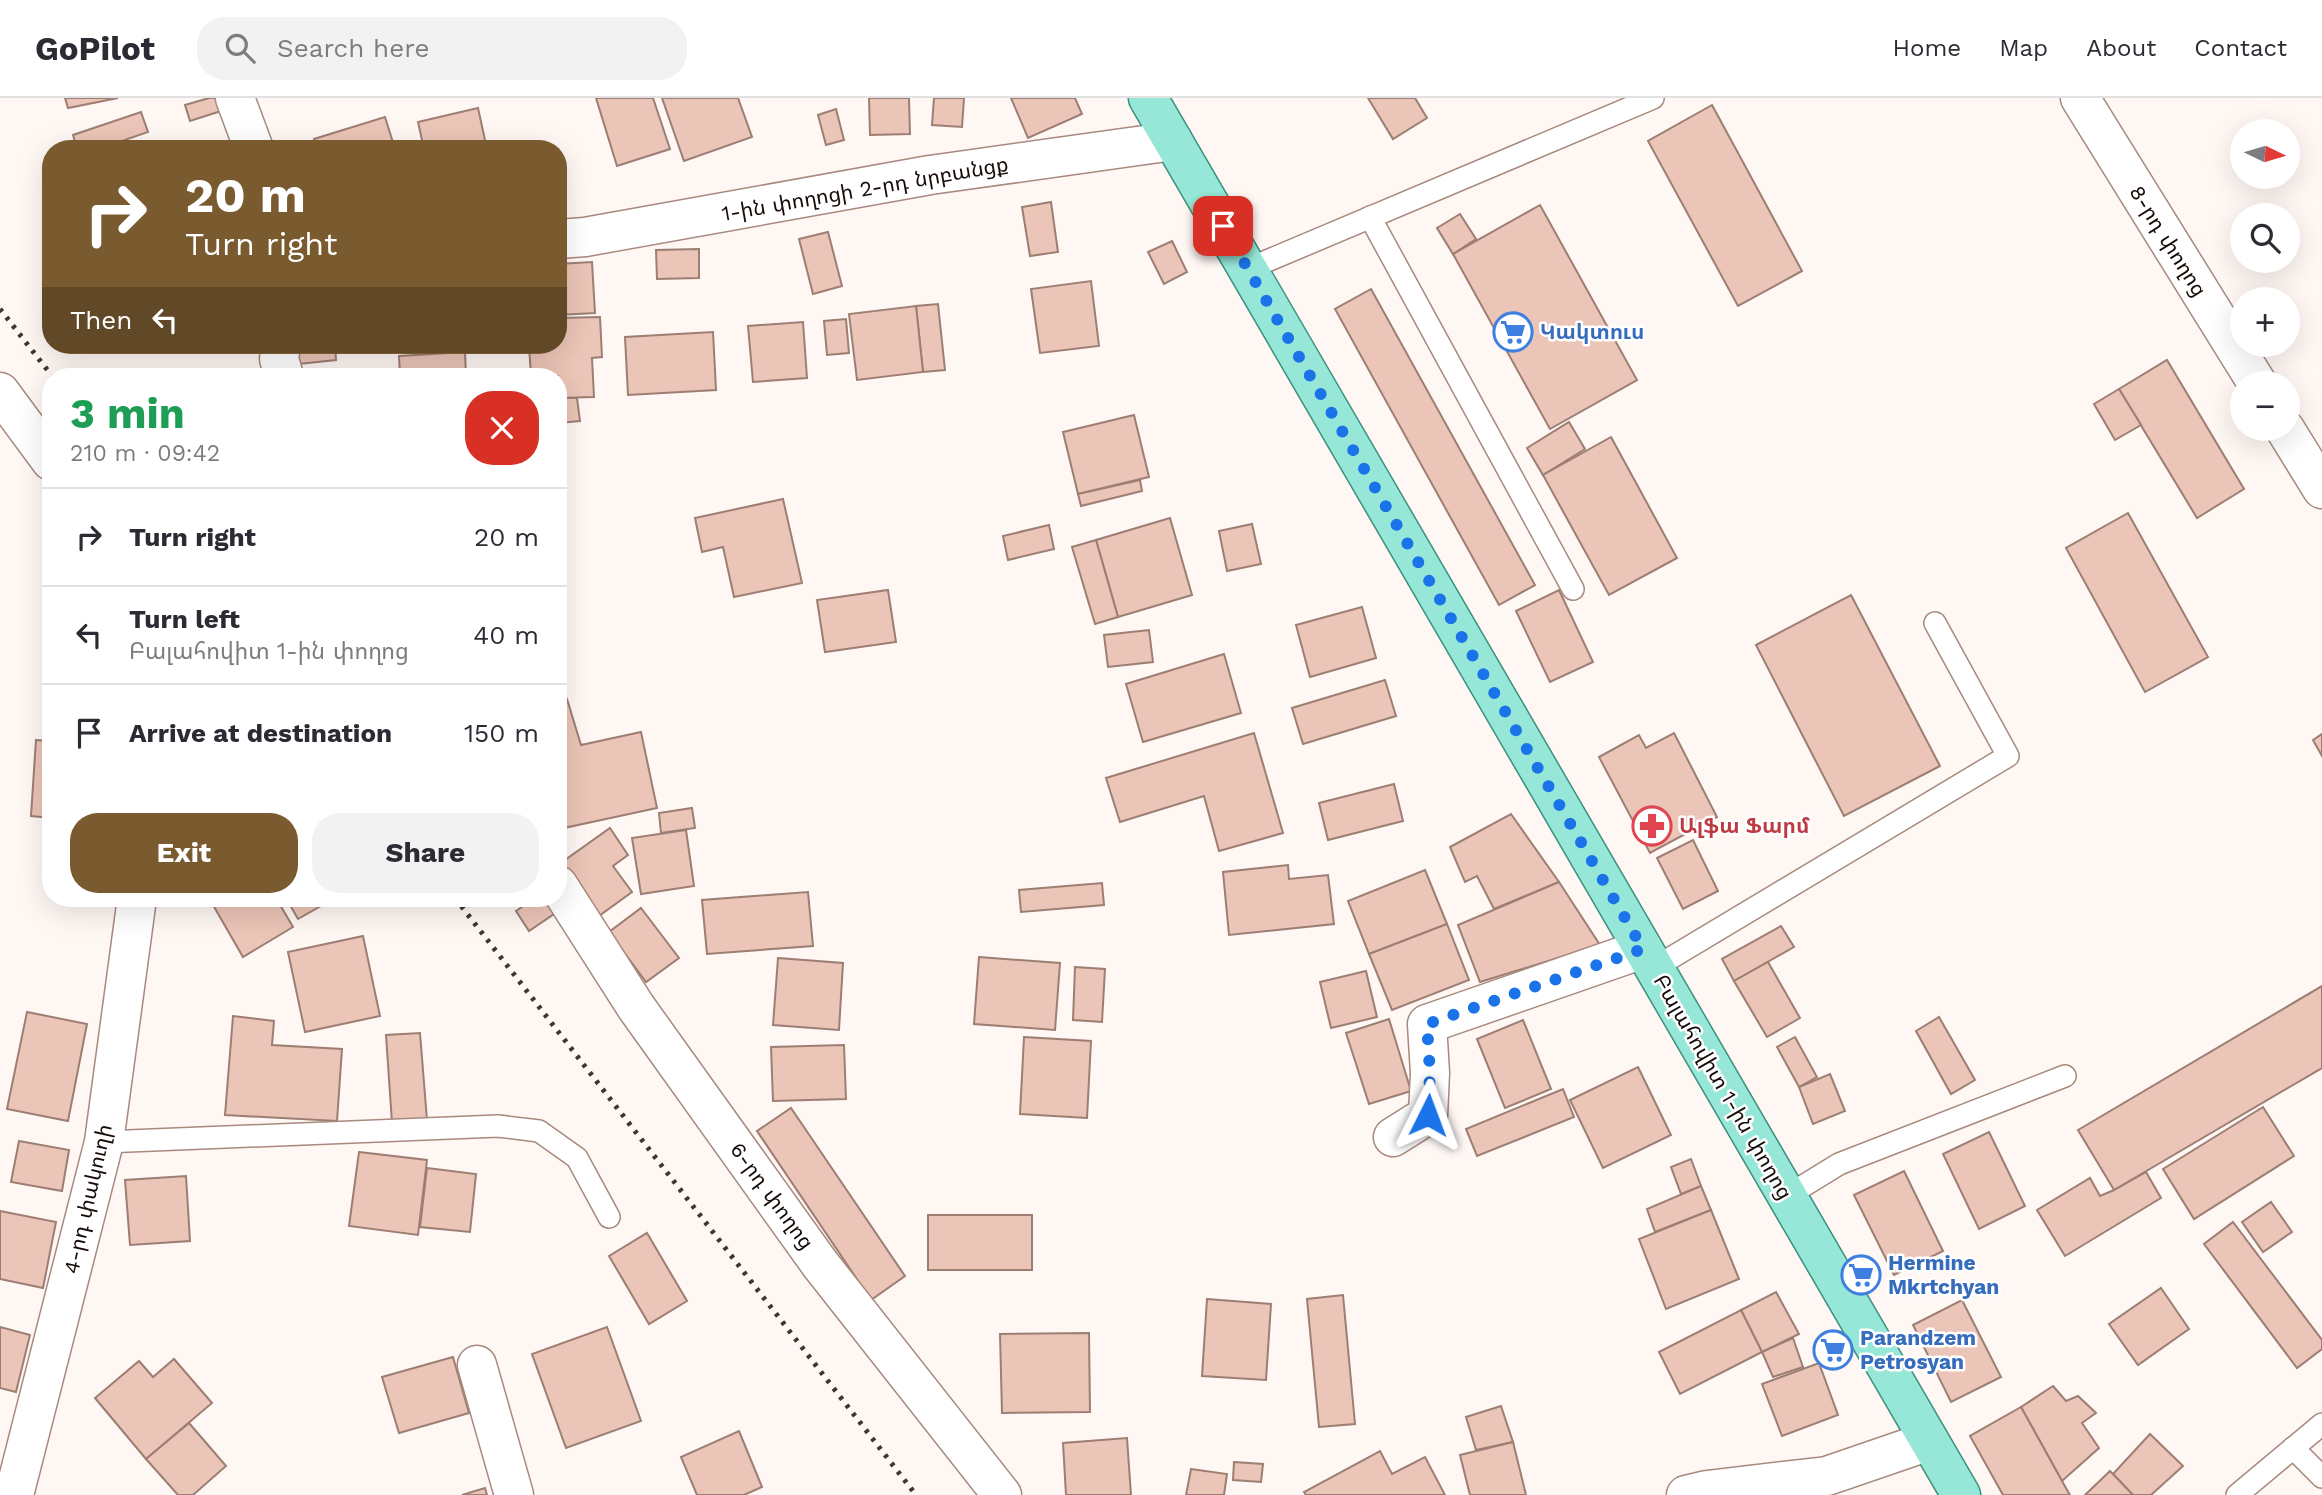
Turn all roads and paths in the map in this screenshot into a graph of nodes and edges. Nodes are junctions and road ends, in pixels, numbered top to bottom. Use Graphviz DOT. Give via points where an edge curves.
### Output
graph roads {
  1 [pos="235,98"];
  2 [pos="1147,98"];
  3 [pos="1653,98"];
  4 [pos="2080,98"];
  5 [pos="251,140"];
  6 [pos="1173,141"];
  7 [pos="1370,217"];
  8 [pos="567,238"];
  9 [pos="1248,269"];
  10 [pos="2250,371"];
  11 [pos="0,392"];
  12 [pos="2292,441"];
  13 [pos="42,449"];
  14 [pos="2322,489"];
  15 [pos="1573,589"];
  16 [pos="1935,623"];
  17 [pos="567,899"];
  18 [pos="136,907"];
  19 [pos="1649,958"];
  20 [pos="2065,1076"];
  21 [pos="1393,1137"];
  22 [pos="104,1142"];
  23 [pos="1787,1196"];
  24 [pos="609,1217"];
  25 [pos="477,1364"];
  26 [pos="2322,1424"];
  27 [pos="1929,1441"];
  28 [pos="2293,1448"];
  29 [pos="2322,1477"];
  30 [pos="1701,1493"];
  31 [pos="14,1495"];
  32 [pos="514,1495"];
  33 [pos="1002,1495"];
  34 [pos="1961,1495"];
  35 [pos="2237,1495"];
  1 -- 5 [label="street"];
  2 -- 6 [label="main road, Բալահովիտ 1-ին փողոց"];
  3 -- 7 [label="lane"];
  4 -- 10 [label="street, 8-րդ փողոց"];
  6 -- 8 [label="street, 1-ին փողոցի 2-րդ նրբանցք" via="930,175"];
  6 -- 9 [label="main road, Բալահովիտ 1-ին փողոց"];
  7 -- 9 [label="lane"];
  7 -- 15 [label="lane"];
  9 -- 19 [label="main road, Բալահովիտ 1-ին փողոց"];
  11 -- 13 [label="street"];
  12 -- 14 [label="street"];
  16 -- 19 [label="lane" via="2008,756"];
  17 -- 33 [label="street, 6-րդ փողոց" via="636,1007 820,1264"];
  18 -- 22 [label="street, 4-րդ փակուղի"];
  19 -- 21 [label="street" via="1427,1024 1428,1115"];
  19 -- 23 [label="main road, Բալահովիտ 1-ին փողոց"];
  20 -- 23 [label="lane" via="1839,1164"];
  22 -- 24 [label="lane" via="498,1126 539,1131 577,1158"];
  22 -- 31 [label="street, 4-րդ փակուղի"];
  23 -- 27 [label="main road, Բալահովիտ 1-ին փողոց"];
  25 -- 32 [label="street"];
  26 -- 28 [label="lane"];
  27 -- 30 [label="street" via="1827,1476"];
  27 -- 34 [label="main road, Բալահովիտ 1-ին փողոց"];
  28 -- 29 [label="lane"];
  28 -- 35 [label="lane"];
}
